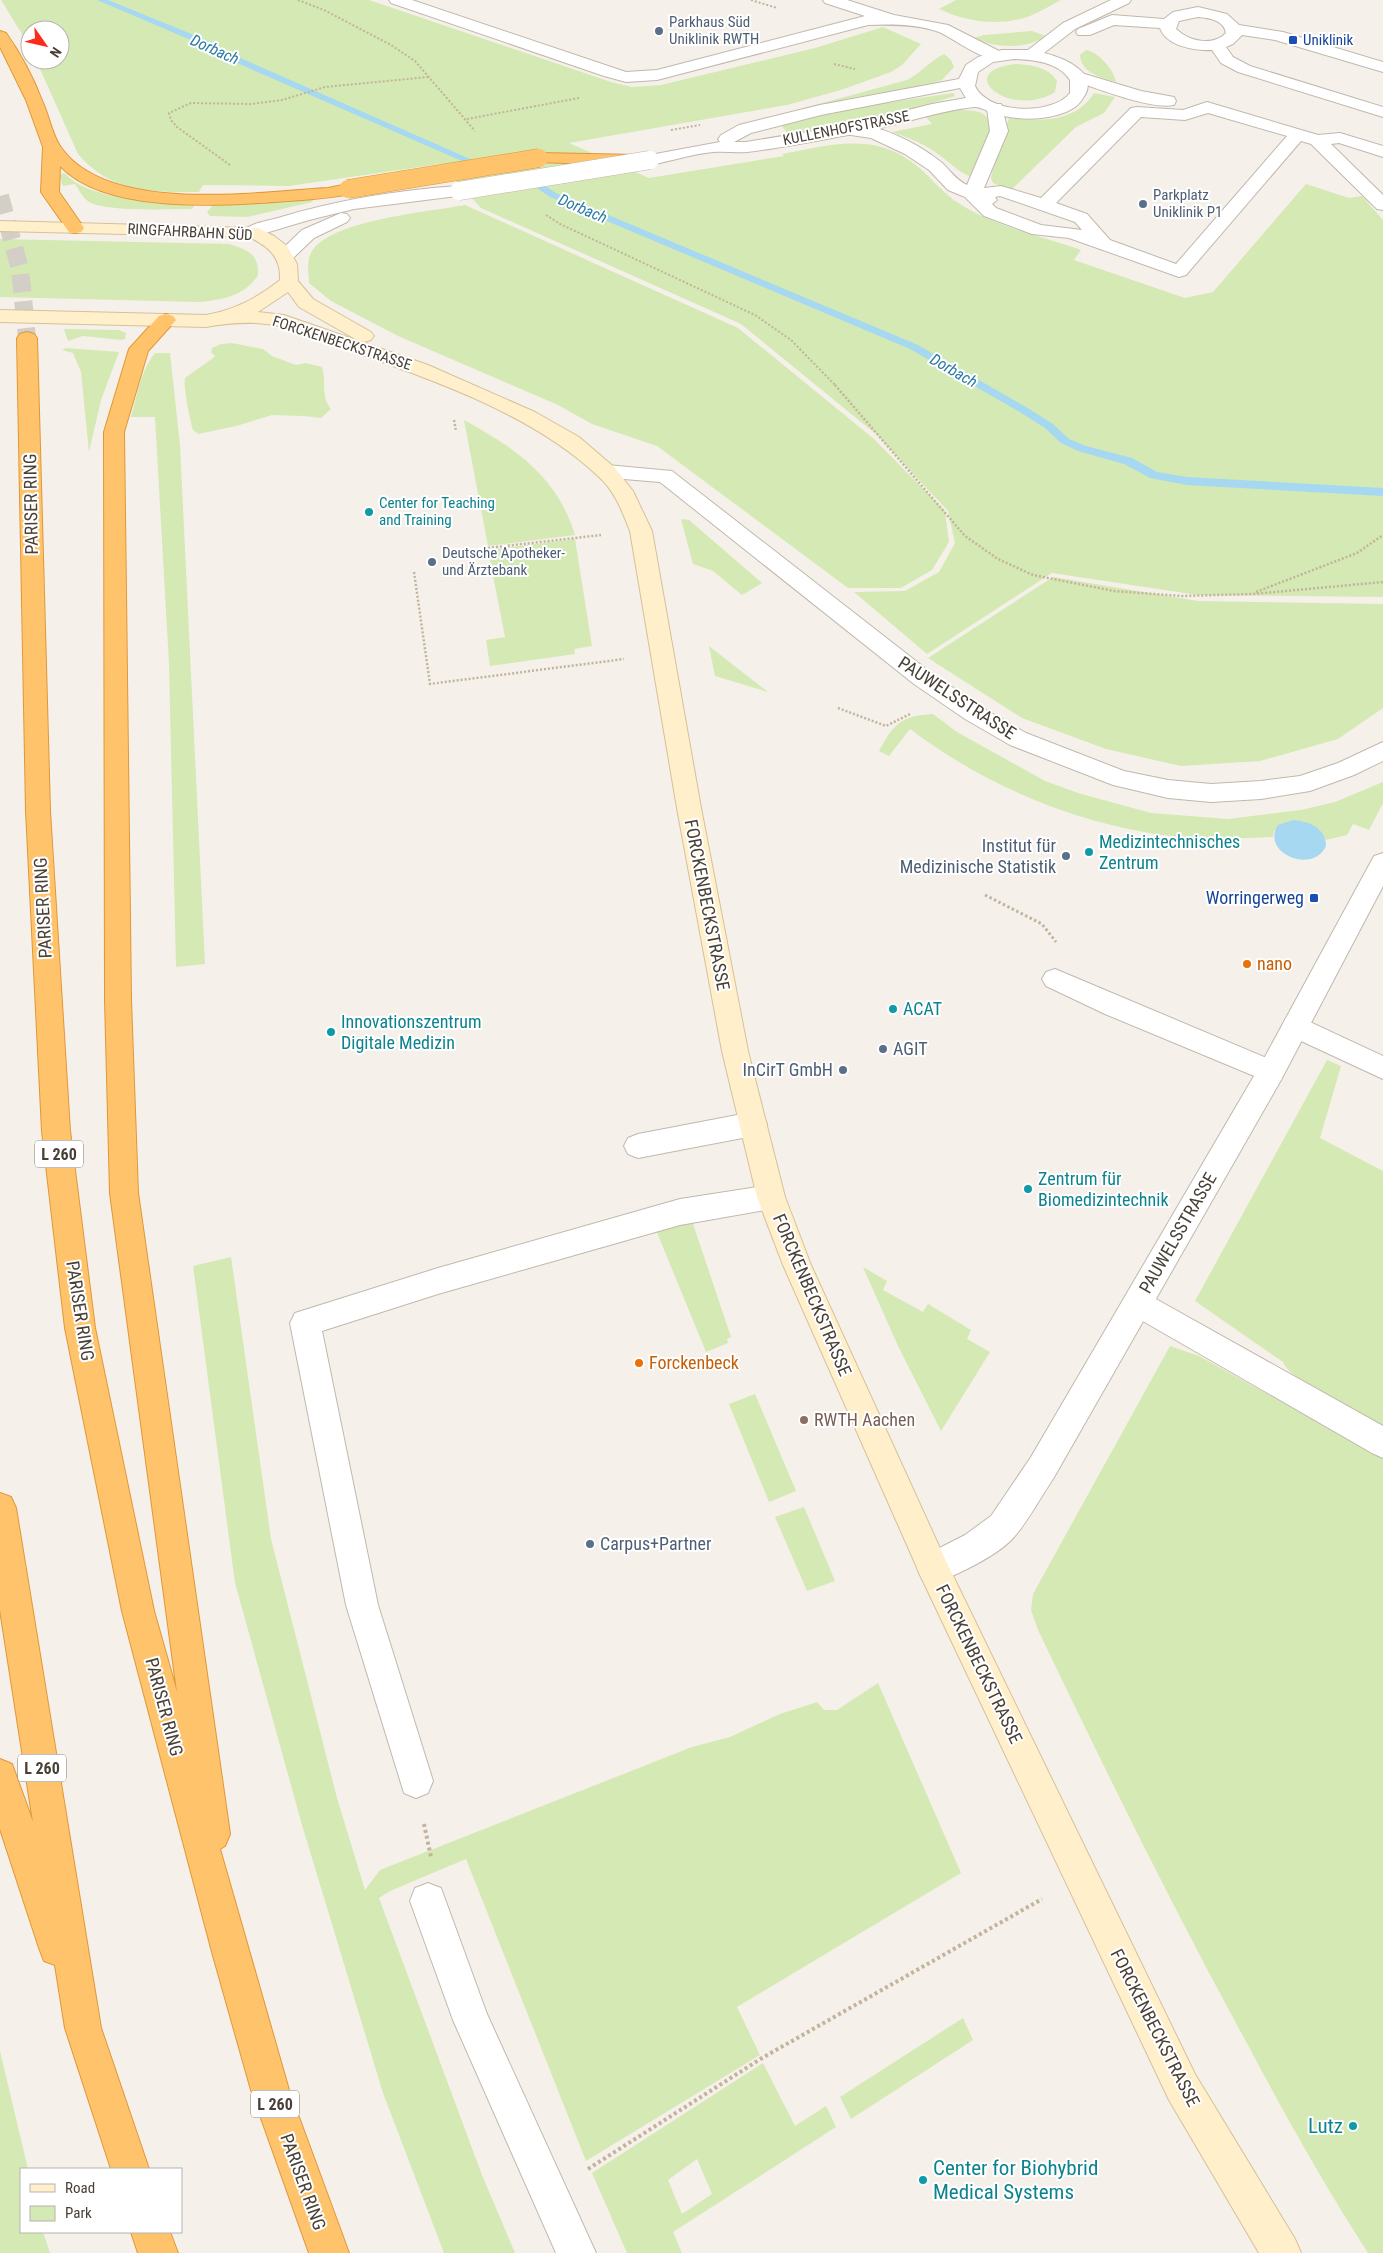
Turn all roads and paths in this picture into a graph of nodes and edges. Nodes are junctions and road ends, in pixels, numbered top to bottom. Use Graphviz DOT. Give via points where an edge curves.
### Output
graph roads {
  1 [pos="298,0"];
  2 [pos="427,0"];
  3 [pos="831,0"];
  4 [pos="1125,0"];
  5 [pos="399,1"];
  6 [pos="1180,3"];
  7 [pos="891,19"];
  8 [pos="1146,21"];
  9 [pos="910,22"];
  10 [pos="1167,24"];
  11 [pos="472,26"];
  12 [pos="1085,26"];
  13 [pos="1235,29"];
  14 [pos="0,36"];
  15 [pos="929,41"];
  16 [pos="1216,45"];
  17 [pos="1032,55"];
  18 [pos="997,56"];
  19 [pos="958,57"];
  20 [pos="974,65"];
  21 [pos="1064,65"];
  22 [pos="1383,67"];
  23 [pos="428,76"];
  24 [pos="1078,77"];
  25 [pos="965,83"];
  26 [pos="1122,90"];
  27 [pos="987,105"];
  28 [pos="1207,107"];
  29 [pos="1383,112"];
  30 [pos="850,130"];
  31 [pos="1298,134"];
  32 [pos="478,135"];
  33 [pos="1318,140"];
  34 [pos="52,147"];
  35 [pos="713,147"];
  36 [pos="1383,152"];
  37 [pos="650,160"];
  38 [pos="225,172"];
  39 [pos="972,194"];
  40 [pos="379,204"];
  41 [pos="1044,205"];
  42 [pos="1383,205"];
  43 [pos="545,214"];
  44 [pos="0,226"];
  45 [pos="75,228"];
  46 [pos="252,232"];
  47 [pos="1104,245"];
  48 [pos="285,256"];
  49 [pos="289,282"];
  50 [pos="0,316"];
  51 [pos="233,317"];
  52 [pos="166,320"];
  53 [pos="27,338"];
  54 [pos="421,369"];
  55 [pos="454,423"];
  56 [pos="456,430"];
  57 [pos="607,472"];
  58 [pos="641,531"];
  59 [pos="1383,535"];
  60 [pos="488,548"];
  61 [pos="414,572"];
  62 [pos="1383,582"];
  63 [pos="1253,594"];
  64 [pos="662,654"];
  65 [pos="948,696"];
  66 [pos="838,708"];
  67 [pos="1383,752"];
  68 [pos="1383,863"];
  69 [pos="985,895"];
  70 [pos="1055,979"];
  71 [pos="1295,1026"];
  72 [pos="1383,1068"];
  73 [pos="1271,1072"];
  74 [pos="753,1124"];
  75 [pos="638,1146"];
  76 [pos="771,1197"];
  77 [pos="1138,1303"];
  78 [pos="1383,1443"];
  79 [pos="0,1508"];
  80 [pos="933,1568"];
  81 [pos="0,1776"];
  82 [pos="416,1781"];
  83 [pos="1081,1878"];
  84 [pos="428,1901"];
  85 [pos="230,1952"];
  86 [pos="83,2028"];
  87 [pos="130,2168"];
  88 [pos="549,2193"];
  89 [pos="151,2233"];
  90 [pos="158,2253"];
  91 [pos="328,2253"];
  92 [pos="576,2253"];
  93 [pos="1281,2253"];
  1 -- 23 [label="path" via="391,45 415,61"];
  2 -- 11 [label="street"];
  3 -- 7 [label="street"];
  4 -- 8 [label="street" via="1125,9"];
  4 -- 12 [label="street"];
  5 -- 11 [label="street"];
  6 -- 10 [label="street" via="1178,15"];
  6 -- 13 [label="street" via="1218,16"];
  7 -- 9 [label="street"];
  7 -- 11 [label="street" via="868,20 642,78 610,73"];
  8 -- 10 [label="street"];
  8 -- 12 [label="street" via="1112,20"];
  9 -- 15 [label="street"];
  9 -- 18 [label="street" via="942,28"];
  10 -- 16 [label="street" via="1168,30 1181,40"];
  12 -- 17 [label="street" via="1069,26"];
  12 -- 21 [label="street"];
  13 -- 16 [label="street" via="1231,39"];
  13 -- 22 [label="street" via="1277,35"];
  14 -- 34 [label="highway" via="34,100"];
  16 -- 29 [label="street" via="1226,60 1244,69"];
  17 -- 18 [label="street"];
  17 -- 21 [label="street"];
  18 -- 20 [label="street"];
  19 -- 20 [label="street"];
  20 -- 25 [label="street" via="967,73"];
  21 -- 24 [label="street"];
  23 -- 32 [label="path"];
  23 -- 38 [label="path" via="324,87 282,100 252,104 191,104 170,112 171,119 196,142 230,164"];
  24 -- 26 [label="street"];
  24 -- 27 [label="street, KULLENHOFSTRASSE" via="1081,87 1078,97 1053,111 1034,114"];
  25 -- 27 [label="street" via="969,92"];
  25 -- 35 [label="street, KULLENHOFSTRASSE" via="792,117 745,129"];
  26 -- 28 [label="street" via="1154,99"];
  26 -- 28 [label="street" via="1139,88 1184,95"];
  27 -- 30 [label="street, KULLENHOFSTRASSE" via="932,109"];
  27 -- 39 [label="street" via="999,131"];
  28 -- 31 [label="street"];
  28 -- 41 [label="street" via="1185,115 1137,112"];
  30 -- 35 [label="street, KULLENHOFSTRASSE" via="746,147"];
  30 -- 39 [label="street" via="875,133 912,150 935,166 954,186"];
  31 -- 33 [label="street"];
  31 -- 47 [label="street" via="1179,271"];
  33 -- 36 [label="street" via="1340,138"];
  33 -- 42 [label="street"];
  34 -- 37 [label="highway, bridge" via="81,176 118,191 169,199 328,193 538,158"];
  34 -- 45 [label="highway" via="50,192"];
  35 -- 37 [label="street, KULLENHOFSTRASSE"];
  37 -- 40 [label="street, KULLENHOFSTRASSE, bridge" via="459,191 414,204"];
  39 -- 41 [label="street" via="1001,191"];
  39 -- 47 [label="street" via="990,212 1038,230 1072,233"];
  40 -- 46 [label="street, KULLENHOFSTRASSE" via="315,211"];
  40 -- 48 [label="street, KULLENHOFSTRASSE" via="308,234"];
  41 -- 47 [label="street" via="1081,218"];
  43 -- 63 [label="path" via="560,224 755,315 790,340 820,368 966,536 998,559 1032,575 1114,591 1181,596"];
  44 -- 45 [label="street, RINGFAHRBAHN SÜD"];
  45 -- 46 [label="street, RINGFAHRBAHN SÜD"];
  46 -- 48 [label="street, RINGFAHRBAHN SÜD" via="272,240"];
  48 -- 49 [label="street" via="291,268"];
  49 -- 51 [label="street" via="262,303"];
  49 -- 54 [label="street, FORCKENBECKSTRASSE" via="306,303"];
  50 -- 52 [label="street"];
  51 -- 52 [label="street" via="206,321"];
  51 -- 54 [label="street, FORCKENBECKSTRASSE" via="277,319"];
  52 -- 85 [label="highway" via="139,348 114,432 118,1000 124,1192"];
  53 -- 85 [label="highway, PARISER RING / L 260" via="38,811 56,1131 78,1318 138,1611"];
  54 -- 57 [label="street, FORCKENBECKSTRASSE" via="528,416 572,442"];
  55 -- 56 [label="path"];
  57 -- 58 [label="street, FORCKENBECKSTRASSE" via="623,491"];
  57 -- 65 [label="street, PAUWELSSTRASSE" via="664,476 856,628"];
  58 -- 60 [label="path"];
  58 -- 64 [label="street, FORCKENBECKSTRASSE"];
  59 -- 63 [label="path" via="1357,553"];
  61 -- 64 [label="path" via="430,684"];
  62 -- 63 [label="path"];
  64 -- 74 [label="street, FORCKENBECKSTRASSE" via="735,1051"];
  65 -- 66 [label="path" via="928,711 914,712 886,726"];
  65 -- 67 [label="street, PAUWELSSTRASSE" via="1018,739 1121,779 1168,789 1210,793 1302,785"];
  68 -- 71 [label="street, PAUWELSSTRASSE"];
  69 -- 70 [label="path" via="1042,924 1061,948 1060,967"];
  70 -- 73 [label="street"];
  71 -- 72 [label="street"];
  71 -- 73 [label="street, PAUWELSSTRASSE"];
  73 -- 77 [label="street, PAUWELSSTRASSE"];
  74 -- 75 [label="street"];
  74 -- 76 [label="street, FORCKENBECKSTRASSE"];
  76 -- 80 [label="street, FORCKENBECKSTRASSE" via="797,1265"];
  76 -- 82 [label="street" via="680,1212 438,1281 305,1323 362,1605"];
  77 -- 78 [label="street"];
  77 -- 80 [label="street, PAUWELSSTRASSE" via="1042,1468 1002,1526 976,1546"];
  79 -- 86 [label="highway, L 260"];
  80 -- 83 [label="street, FORCKENBECKSTRASSE"];
  81 -- 86 [label="highway"];
  82 -- 84 [label="path" via="431,1858"];
  83 -- 88 [label="path" via="762,2058"];
  83 -- 93 [label="street, FORCKENBECKSTRASSE" via="1182,2088"];
  84 -- 88 [label="street" via="471,2020"];
  85 -- 91 [label="highway, PARISER RING / L 260" via="270,2090"];
  86 -- 87 [label="highway, L 260"];
  88 -- 92 [label="street"];
  89 -- 90 [label="highway"];
}
